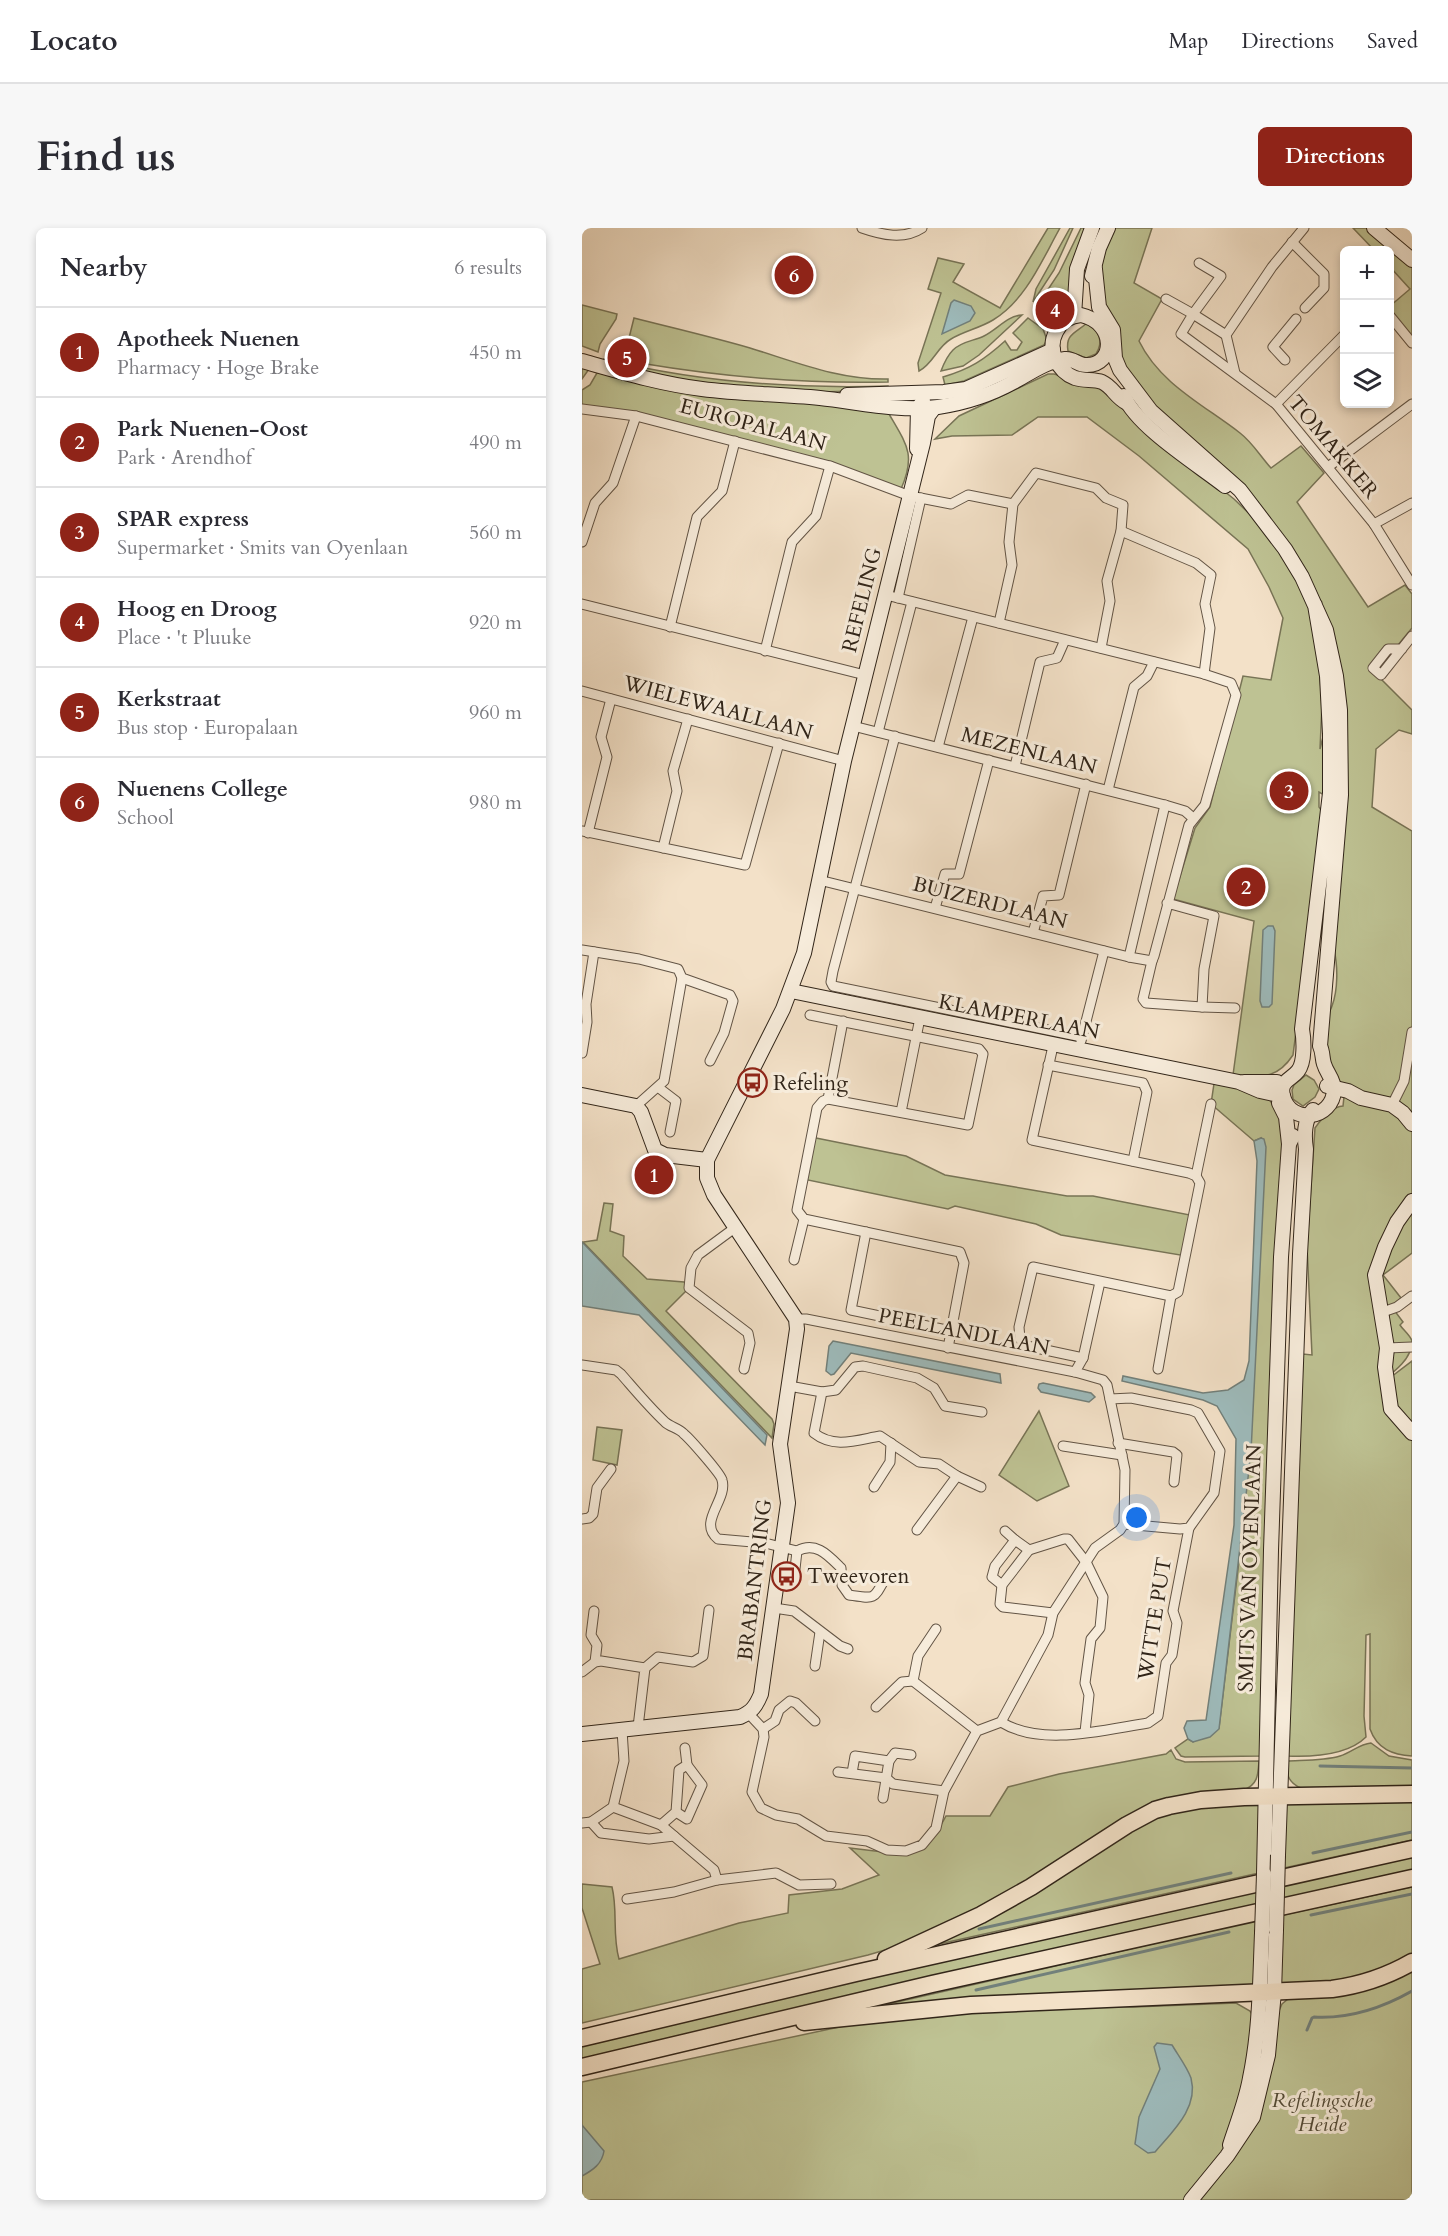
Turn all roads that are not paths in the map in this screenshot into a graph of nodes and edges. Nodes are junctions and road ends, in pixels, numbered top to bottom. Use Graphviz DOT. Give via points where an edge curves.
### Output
graph roads {
  1 [pos="862,228"];
  2 [pos="922,228"];
  3 [pos="1092,228"];
  4 [pos="1108,228"];
  5 [pos="1305,228"];
  6 [pos="1374,228"];
  7 [pos="1292,242"];
  8 [pos="1412,260"];
  9 [pos="1199,263"];
  10 [pos="1166,299"];
  11 [pos="1305,308"];
  12 [pos="1193,314"];
  13 [pos="1078,315"];
  14 [pos="1100,318"];
  15 [pos="1296,319"];
  16 [pos="1394,322"];
  17 [pos="1226,335"];
  18 [pos="1340,339"];
  19 [pos="1412,344"];
  20 [pos="1110,355"];
  21 [pos="1058,359"];
  22 [pos="1285,360"];
  23 [pos="582,361"];
  24 [pos="1234,373"];
  25 [pos="944,392"];
  26 [pos="821,398"];
  27 [pos="1275,404"];
  28 [pos="1412,404"];
  29 [pos="918,408"];
  30 [pos="934,408"];
  31 [pos="582,409"];
  32 [pos="636,416"];
  33 [pos="735,441"];
  34 [pos="919,456"];
  35 [pos="830,466"];
  36 [pos="1328,467"];
  37 [pos="916,497"];
  38 [pos="1412,503"];
  39 [pos="1013,504"];
  40 [pos="1250,505"];
  41 [pos="1374,524"];
  42 [pos="1121,531"];
  43 [pos="582,542"];
  44 [pos="1412,585"];
  45 [pos="892,597"];
  46 [pos="912,602"];
  47 [pos="582,604"];
  48 [pos="1315,605"];
  49 [pos="973,617"];
  50 [pos="999,623"];
  51 [pos="669,627"];
  52 [pos="1412,636"];
  53 [pos="1065,640"];
  54 [pos="1101,648"];
  55 [pos="1402,649"];
  56 [pos="765,651"];
  57 [pos="1154,662"];
  58 [pos="1204,674"];
  59 [pos="865,675"];
  60 [pos="582,691"];
  61 [pos="611,699"];
  62 [pos="688,719"];
  63 [pos="853,726"];
  64 [pos="878,732"];
  65 [pos="895,736"];
  66 [pos="779,742"];
  67 [pos="938,747"];
  68 [pos="989,760"];
  69 [pos="844,761"];
  70 [pos="1015,766"];
  71 [pos="1086,784"];
  72 [pos="1108,790"];
  73 [pos="1165,805"];
  74 [pos="1194,818"];
  75 [pos="585,832"];
  76 [pos="663,848"];
  77 [pos="819,880"];
  78 [pos="854,888"];
  79 [pos="1167,903"];
  80 [pos="935,908"];
  81 [pos="1033,933"];
  82 [pos="582,950"];
  83 [pos="1104,951"];
  84 [pos="594,952"];
  85 [pos="1129,957"];
  86 [pos="1152,961"];
  87 [pos="682,978"];
  88 [pos="791,991"];
  89 [pos="1202,1006"];
  90 [pos="1235,1008"];
  91 [pos="810,1015"];
  92 [pos="920,1018"];
  93 [pos="843,1021"];
  94 [pos="1412,1032"];
  95 [pos="916,1035"];
  96 [pos="1080,1044"];
  97 [pos="1053,1046"];
  98 [pos="582,1053"];
  99 [pos="710,1061"];
  100 [pos="1048,1065"];
  101 [pos="1297,1066"];
  102 [pos="1321,1069"];
  103 [pos="659,1088"];
  104 [pos="1279,1091"];
  105 [pos="1331,1092"];
  106 [pos="582,1095"];
  107 [pos="828,1099"];
  108 [pos="1211,1104"];
  109 [pos="1392,1105"];
  110 [pos="636,1106"];
  111 [pos="901,1113"];
  112 [pos="1290,1114"];
  113 [pos="1311,1115"];
  114 [pos="1412,1125"];
  115 [pos="670,1132"];
  116 [pos="707,1160"];
  117 [pos="1133,1161"];
  118 [pos="1196,1176"];
  119 [pos="1412,1201"];
  120 [pos="804,1219"];
  121 [pos="736,1227"];
  122 [pos="866,1232"];
  123 [pos="794,1260"];
  124 [pos="1100,1282"];
  125 [pos="1171,1296"];
  126 [pos="1412,1296"];
  127 [pos="1380,1313"];
  128 [pos="796,1319"];
  129 [pos="951,1331"];
  130 [pos="1412,1347"];
  131 [pos="948,1348"];
  132 [pos="1387,1348"];
  133 [pos="1083,1358"];
  134 [pos="582,1365"];
  135 [pos="744,1369"];
  136 [pos="1158,1369"];
  137 [pos="1075,1372"];
  138 [pos="789,1386"];
  139 [pos="822,1392"];
  140 [pos="1110,1399"];
  141 [pos="982,1412"];
  142 [pos="1412,1433"];
  143 [pos="891,1443"];
  144 [pos="1118,1443"];
  145 [pos="1063,1446"];
  146 [pos="1122,1455"];
  147 [pos="611,1469"];
  148 [pos="957,1476"];
  149 [pos="1174,1482"];
  150 [pos="874,1487"];
  151 [pos="981,1487"];
  152 [pos="582,1519"];
  153 [pos="1124,1524"];
  154 [pos="1189,1528"];
  155 [pos="917,1530"];
  156 [pos="1005,1531"];
  157 [pos="1015,1540"];
  158 [pos="782,1546"];
  159 [pos="1029,1550"];
  160 [pos="797,1551"];
  161 [pos="1086,1562"];
  162 [pos="795,1569"];
  163 [pos="886,1577"];
  164 [pos="1002,1585"];
  165 [pos="774,1608"];
  166 [pos="710,1610"];
  167 [pos="594,1611"];
  168 [pos="1053,1613"];
  169 [pos="936,1629"];
  170 [pos="820,1632"];
  171 [pos="848,1649"];
  172 [pos="595,1662"];
  173 [pos="815,1666"];
  174 [pos="645,1668"];
  175 [pos="582,1672"];
  176 [pos="913,1681"];
  177 [pos="876,1707"];
  178 [pos="749,1714"];
  179 [pos="815,1721"];
  180 [pos="1000,1722"];
  181 [pos="638,1727"];
  182 [pos="622,1730"];
  183 [pos="763,1730"];
  184 [pos="977,1731"];
  185 [pos="1085,1732"];
  186 [pos="582,1734"];
  187 [pos="684,1748"];
  188 [pos="911,1755"];
  189 [pos="889,1761"];
  190 [pos="687,1765"];
  191 [pos="837,1772"];
  192 [pos="852,1773"];
  193 [pos="886,1778"];
  194 [pos="944,1791"];
  195 [pos="1412,1794"];
  196 [pos="1273,1797"];
  197 [pos="883,1798"];
  198 [pos="613,1807"];
  199 [pos="676,1812"];
  200 [pos="586,1822"];
  201 [pos="662,1826"];
  202 [pos="674,1836"];
  203 [pos="1412,1849"];
  204 [pos="1412,1878"];
  205 [pos="717,1880"];
  206 [pos="831,1884"];
  207 [pos="627,1899"];
  208 [pos="1412,1962"];
  209 [pos="855,1973"];
  210 [pos="1267,1992"];
  211 [pos="749,2026"];
  212 [pos="582,2038"];
  213 [pos="582,2067"];
  214 [pos="1191,2200"];
  1 -- 2 [label="street" via="898,235 912,235"];
  3 -- 13 [label="main road" via="1080,263"];
  4 -- 14 [label="main road" via="1092,278"];
  5 -- 7 [label="street"];
  6 -- 8 [label="main road"];
  7 -- 11 [label="street" via="1324,274 1324,288"];
  7 -- 17 [label="street"];
  9 -- 12 [label="street" via="1221,276"];
  10 -- 12 [label="street"];
  12 -- 17 [label="street"];
  12 -- 24 [label="street, TOMAKKER" via="1181,334"];
  13 -- 14 [label="main road"];
  13 -- 21 [label="main road" via="1062,337"];
  14 -- 20 [label="main road"];
  15 -- 22 [label="street" via="1273,347"];
  16 -- 19 [label="street"];
  17 -- 24 [label="street"];
  18 -- 27 [label="street"];
  20 -- 21 [label="main road" via="1087,365"];
  20 -- 40 [label="main road" via="1121,382 1138,401 1213,464"];
  21 -- 25 [label="main road, EUROPALAAN" via="966,389"];
  21 -- 30 [label="main road, EUROPALAAN" via="968,401"];
  21 -- 40 [label="main road" via="1075,377 1097,376 1174,449"];
  23 -- 26 [label="main road, EUROPALAAN" via="700,389"];
  24 -- 27 [label="street, TOMAKKER"];
  25 -- 26 [label="main road, EUROPALAAN"];
  25 -- 29 [label="main road" via="928,398"];
  26 -- 29 [label="main road, EUROPALAAN"];
  27 -- 36 [label="street, TOMAKKER"];
  28 -- 36 [label="street"];
  29 -- 30 [label="main road, EUROPALAAN"];
  29 -- 34 [label="main road, REFELING" via="915,443"];
  30 -- 34 [label="main road, REFELING" via="928,416"];
  31 -- 32 [label="street, EUROPALAAN"];
  32 -- 33 [label="street, EUROPALAAN"];
  32 -- 43 [label="street" via="613,483 595,503"];
  33 -- 35 [label="street, EUROPALAAN"];
  33 -- 51 [label="street" via="722,491 697,517"];
  34 -- 37 [label="main road, REFELING"];
  35 -- 37 [label="street, EUROPALAAN"];
  35 -- 56 [label="street" via="816,516 792,542"];
  36 -- 41 [label="street, TOMAKKER"];
  37 -- 39 [label="street, EUROPALAAN" via="951,504 968,495"];
  37 -- 45 [label="main road, REFELING"];
  38 -- 41 [label="street"];
  39 -- 42 [label="street" via="1036,474 1096,488 1106,498 1123,505"];
  39 -- 50 [label="street" via="1011,565"];
  40 -- 48 [label="main road" via="1285,549"];
  41 -- 44 [label="street, TOMAKKER"];
  42 -- 54 [label="street" via="1107,581 1110,601"];
  42 -- 58 [label="street" via="1196,563 1211,575 1205,604 1210,628"];
  45 -- 46 [label="street"];
  45 -- 59 [label="main road, REFELING"];
  46 -- 49 [label="street"];
  46 -- 64 [label="street"];
  47 -- 51 [label="street"];
  48 -- 101 [label="main road" via="1326,676 1330,793 1304,1037"];
  48 -- 102 [label="main road" via="1326,630 1336,676 1341,734 1341,795"];
  49 -- 50 [label="street"];
  49 -- 67 [label="street"];
  50 -- 53 [label="street"];
  51 -- 56 [label="street"];
  52 -- 55 [label="street"];
  53 -- 54 [label="street"];
  53 -- 70 [label="street" via="1058,658 1040,662"];
  54 -- 57 [label="street"];
  56 -- 59 [label="street"];
  57 -- 58 [label="street"];
  57 -- 72 [label="street" via="1148,676 1134,687"];
  58 -- 74 [label="street" via="1231,683 1236,695 1205,805"];
  59 -- 63 [label="main road, REFELING"];
  60 -- 61 [label="street, WIELEWAALLAAN"];
  61 -- 62 [label="street, WIELEWAALLAAN"];
  61 -- 75 [label="street" via="601,737 607,757"];
  62 -- 66 [label="street, WIELEWAALLAAN"];
  62 -- 76 [label="street" via="673,771 677,791"];
  63 -- 64 [label="street, MEZENLAAN"];
  63 -- 69 [label="main road, REFELING"];
  64 -- 65 [label="street, MEZENLAAN"];
  65 -- 67 [label="street, MEZENLAAN"];
  65 -- 78 [label="street"];
  66 -- 69 [label="street, WIELEWAALLAAN"];
  66 -- 76 [label="street" via="745,865"];
  67 -- 68 [label="street, MEZENLAAN"];
  68 -- 70 [label="street, MEZENLAAN"];
  68 -- 80 [label="street" via="959,874 945,874"];
  69 -- 77 [label="main road, REFELING"];
  70 -- 71 [label="street, MEZENLAAN"];
  71 -- 72 [label="street, MEZENLAAN"];
  71 -- 81 [label="street" via="1059,896 1043,896"];
  72 -- 73 [label="street, MEZENLAAN"];
  73 -- 74 [label="street, MEZENLAAN"];
  73 -- 85 [label="street"];
  74 -- 79 [label="street" via="1185,836"];
  75 -- 76 [label="street"];
  77 -- 78 [label="street, BUIZERDLAAN"];
  77 -- 88 [label="main road, REFELING" via="804,952"];
  78 -- 80 [label="street, BUIZERDLAAN"];
  78 -- 96 [label="street, KLAMPERLAAN" via="833,986"];
  79 -- 86 [label="street"];
  79 -- 89 [label="street" via="1214,916"];
  80 -- 81 [label="street, BUIZERDLAAN"];
  81 -- 83 [label="street, BUIZERDLAAN"];
  82 -- 84 [label="street"];
  83 -- 85 [label="street, BUIZERDLAAN"];
  83 -- 96 [label="street"];
  84 -- 87 [label="street" via="678,969"];
  84 -- 98 [label="street"];
  85 -- 86 [label="street, BUIZERDLAAN"];
  86 -- 89 [label="street" via="1143,999 1146,1004"];
  87 -- 99 [label="street" via="730,995 733,1001 724,1033"];
  87 -- 103 [label="street" via="664,1081"];
  88 -- 92 [label="main road, KLAMPERLAAN"];
  88 -- 116 [label="main road, REFELING"];
  89 -- 90 [label="street"];
  91 -- 93 [label="street"];
  92 -- 95 [label="street"];
  92 -- 97 [label="main road, KLAMPERLAAN"];
  93 -- 95 [label="street"];
  93 -- 107 [label="street"];
  94 -- 109 [label="street" via="1404,1081"];
  95 -- 111 [label="street"];
  95 -- 111 [label="street" via="979,1049 983,1054 968,1125"];
  96 -- 97 [label="main road, KLAMPERLAAN"];
  96 -- 104 [label="main road, KLAMPERLAAN" via="1239,1082 1262,1080"];
  97 -- 100 [label="street"];
  100 -- 117 [label="street" via="1143,1083 1147,1092"];
  100 -- 117 [label="street" via="1032,1140"];
  101 -- 102 [label="main road"];
  101 -- 104 [label="main road" via="1284,1073"];
  102 -- 105 [label="main road" via="1332,1080"];
  103 -- 110 [label="street"];
  103 -- 115 [label="street" via="676,1101"];
  104 -- 112 [label="main road"];
  105 -- 109 [label="main road" via="1348,1091"];
  105 -- 113 [label="main road" via="1324,1111"];
  106 -- 110 [label="main road"];
  107 -- 111 [label="street"];
  107 -- 120 [label="street" via="818,1108 815,1118 797,1210"];
  108 -- 118 [label="street"];
  109 -- 114 [label="main road"];
  110 -- 116 [label="main road" via="655,1150 665,1155"];
  112 -- 113 [label="main road"];
  112 -- 196 [label="main road, SMITS VAN OYENLAAN" via="1293,1136 1289,1144 1281,1257 1268,1636"];
  113 -- 196 [label="main road, SMITS VAN OYENLAAN" via="1305,1142"];
  116 -- 121 [label="main road" via="707,1178 714,1195"];
  117 -- 118 [label="street"];
  118 -- 125 [label="street" via="1200,1183 1183,1275 1178,1292"];
  119 -- 127 [label="main road" via="1384,1247 1375,1275"];
  120 -- 122 [label="street"];
  120 -- 123 [label="street"];
  121 -- 128 [label="main road"];
  121 -- 135 [label="street" via="698,1255 691,1268 689,1288 747,1333 750,1343"];
  122 -- 129 [label="street" via="960,1252 964,1263"];
  122 -- 129 [label="street" via="851,1310"];
  124 -- 125 [label="street"];
  124 -- 133 [label="street"];
  124 -- 133 [label="street" via="1033,1267 1019,1327 1020,1339 1027,1346"];
  125 -- 136 [label="street"];
  126 -- 127 [label="street"];
  127 -- 132 [label="main road"];
  128 -- 131 [label="street, PEELLANDLAAN"];
  128 -- 138 [label="main road, BRABANTRING"];
  129 -- 131 [label="street"];
  130 -- 132 [label="street"];
  131 -- 137 [label="street, PEELLANDLAAN"];
  132 -- 142 [label="main road" via="1385,1367 1391,1409"];
  133 -- 137 [label="street"];
  134 -- 158 [label="street" via="621,1374 666,1423 683,1432 722,1478 723,1490 712,1514 712,1534 718,1539"];
  137 -- 140 [label="street, PEELLANDLAAN" via="1102,1380 1107,1384"];
  138 -- 139 [label="street"];
  138 -- 158 [label="main road, BRABANTRING" via="780,1444 788,1503"];
  139 -- 141 [label="street" via="836,1390 855,1367 863,1366 917,1377 934,1388 945,1406"];
  139 -- 143 [label="street" via="814,1433 818,1436 842,1443 880,1436"];
  140 -- 144 [label="street"];
  140 -- 154 [label="street, WITTE PUT" via="1131,1398 1198,1413 1220,1451 1215,1493"];
  143 -- 148 [label="street" via="919,1462 939,1464"];
  143 -- 150 [label="street" via="890,1462"];
  144 -- 146 [label="street"];
  144 -- 149 [label="street" via="1173,1452 1177,1455"];
  145 -- 146 [label="street"];
  146 -- 153 [label="street"];
  147 -- 152 [label="street" via="597,1488 593,1514"];
  148 -- 151 [label="street"];
  148 -- 155 [label="street"];
  153 -- 154 [label="street, WITTE PUT"];
  153 -- 161 [label="street" via="1095,1548"];
  154 -- 185 [label="street, WITTE PUT" via="1173,1611 1176,1623 1172,1655 1166,1663 1158,1716 1148,1724"];
  156 -- 157 [label="street"];
  157 -- 159 [label="street"];
  157 -- 164 [label="street" via="995,1566 992,1577"];
  158 -- 160 [label="street"];
  158 -- 165 [label="main road, BRABANTRING"];
  159 -- 161 [label="street" via="1068,1539"];
  159 -- 164 [label="street"];
  160 -- 162 [label="street"];
  160 -- 163 [label="street" via="806,1546 828,1556 841,1568 842,1585 849,1595 871,1598"];
  161 -- 168 [label="street"];
  161 -- 185 [label="street" via="1103,1597 1100,1628 1091,1639 1085,1683 1089,1695"];
  164 -- 168 [label="street" via="1003,1607"];
  165 -- 170 [label="street" via="794,1611"];
  165 -- 178 [label="main road, BRABANTRING" via="761,1694"];
  166 -- 174 [label="street" via="703,1656 693,1662 657,1657"];
  167 -- 172 [label="street" via="591,1635 597,1645"];
  168 -- 180 [label="street" via="1048,1635"];
  169 -- 176 [label="street" via="918,1656"];
  170 -- 171 [label="street"];
  170 -- 173 [label="street"];
  172 -- 174 [label="street"];
  172 -- 175 [label="street"];
  174 -- 181 [label="street"];
  176 -- 177 [label="street" via="903,1682"];
  176 -- 184 [label="street"];
  178 -- 181 [label="main road"];
  178 -- 183 [label="street"];
  179 -- 183 [label="street" via="790,1701"];
  180 -- 184 [label="street"];
  180 -- 185 [label="street" via="1012,1729 1055,1736"];
  181 -- 182 [label="main road"];
  182 -- 186 [label="main road"];
  182 -- 198 [label="street" via="624,1761"];
  183 -- 194 [label="street" via="752,1792 761,1808 798,1819 826,1836 867,1841 887,1850 906,1851 922,1845 936,1828"];
  184 -- 194 [label="street"];
  187 -- 190 [label="street"];
  188 -- 189 [label="street" via="895,1753"];
  189 -- 192 [label="street" via="855,1756"];
  189 -- 193 [label="street"];
  190 -- 199 [label="street" via="679,1770"];
  190 -- 199 [label="street" via="702,1785 687,1819"];
  191 -- 192 [label="street"];
  192 -- 193 [label="street"];
  193 -- 194 [label="street" via="893,1784"];
  193 -- 197 [label="street"];
  195 -- 196 [label="highway"];
  196 -- 209 [label="highway" via="1201,1800 1155,1810 991,1910"];
  196 -- 210 [label="main road, SMITS VAN OYENLAAN, bridge"];
  198 -- 200 [label="street"];
  198 -- 201 [label="street"];
  199 -- 201 [label="street"];
  200 -- 202 [label="street" via="601,1833 649,1839"];
  201 -- 202 [label="street"];
  202 -- 205 [label="street" via="714,1870"];
  203 -- 209 [label="highway"];
  204 -- 211 [label="highway"];
  205 -- 206 [label="street" via="776,1873 799,1885"];
  205 -- 207 [label="street"];
  208 -- 210 [label="highway" via="1364,1984"];
  209 -- 212 [label="highway"];
  210 -- 211 [label="highway" via="971,2005"];
  210 -- 214 [label="main road, SMITS VAN OYENLAAN" via="1250,2080 1227,2156"];
  211 -- 213 [label="highway"];
}
